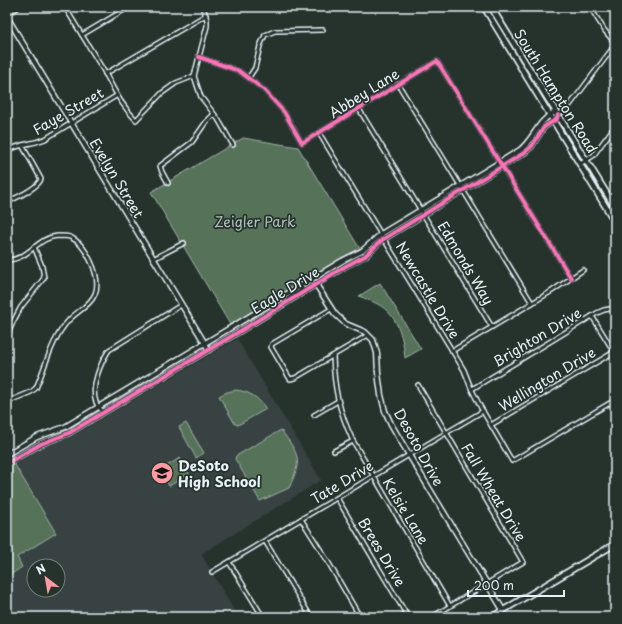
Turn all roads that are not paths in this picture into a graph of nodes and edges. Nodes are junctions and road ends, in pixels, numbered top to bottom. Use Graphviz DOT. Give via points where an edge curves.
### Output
graph roads {
  1 [pos="17,7"];
  2 [pos="65,7"];
  3 [pos="129,7"];
  4 [pos="203,7"];
  5 [pos="484,7"];
  6 [pos="491,7"];
  7 [pos="590,7"];
  8 [pos="7,13"];
  9 [pos="206,14"];
  10 [pos="7,17"];
  11 [pos="323,30"];
  12 [pos="82,35"];
  13 [pos="615,44"];
  14 [pos="522,56"];
  15 [pos="199,57"];
  16 [pos="516,60"];
  17 [pos="105,74"];
  18 [pos="194,76"];
  19 [pos="249,77"];
  20 [pos="398,84"];
  21 [pos="116,96"];
  22 [pos="358,109"];
  23 [pos="214,114"];
  24 [pos="551,115"];
  25 [pos="558,115"];
  26 [pos="554,121"];
  27 [pos="72,123"];
  28 [pos="615,126"];
  29 [pos="319,133"];
  30 [pos="22,145"];
  31 [pos="233,145"];
  32 [pos="7,151"];
  33 [pos="586,160"];
  34 [pos="499,162"];
  35 [pos="580,164"];
  36 [pos="502,167"];
  37 [pos="168,183"];
  38 [pos="460,185"];
  39 [pos="463,190"];
  40 [pos="7,202"];
  41 [pos="615,207"];
  42 [pos="420,210"];
  43 [pos="609,212"];
  44 [pos="424,214"];
  45 [pos="615,222"];
  46 [pos="381,234"];
  47 [pos="384,239"];
  48 [pos="184,243"];
  49 [pos="34,247"];
  50 [pos="362,251"];
  51 [pos="365,256"];
  52 [pos="7,260"];
  53 [pos="153,260"];
  54 [pos="583,270"];
  55 [pos="571,278"];
  56 [pos="313,279"];
  57 [pos="316,284"];
  58 [pos="301,286"];
  59 [pos="532,303"];
  60 [pos="181,305"];
  61 [pos="277,308"];
  62 [pos="615,308"];
  63 [pos="331,309"];
  64 [pos="592,316"];
  65 [pos="235,326"];
  66 [pos="492,327"];
  67 [pos="239,332"];
  68 [pos="368,335"];
  69 [pos="7,336"];
  70 [pos="205,344"];
  71 [pos="209,350"];
  72 [pos="452,351"];
  73 [pos="614,353"];
  74 [pos="333,356"];
  75 [pos="154,374"];
  76 [pos="158,380"];
  77 [pos="418,385"];
  78 [pos="472,389"];
  79 [pos="615,400"];
  80 [pos="338,401"];
  81 [pos="7,402"];
  82 [pos="99,407"];
  83 [pos="483,411"];
  84 [pos="103,412"];
  85 [pos="314,416"];
  86 [pos="491,425"];
  87 [pos="446,434"];
  88 [pos="353,441"];
  89 [pos="334,451"];
  90 [pos="7,454"];
  91 [pos="409,455"];
  92 [pos="8,460"];
  93 [pos="373,477"];
  94 [pos="337,498"];
  95 [pos="301,519"];
  96 [pos="265,541"];
  97 [pos="615,544"];
  98 [pos="229,562"];
  99 [pos="212,572"];
  100 [pos="487,585"];
  101 [pos="450,606"];
  102 [pos="503,610"];
  103 [pos="263,617"];
  104 [pos="311,617"];
  105 [pos="360,617"];
  106 [pos="408,617"];
  107 [pos="432,617"];
  108 [pos="492,617"];
  1 -- 8 [label="main road"];
  2 -- 12 [label="street"];
  3 -- 12 [label="street"];
  4 -- 9 [label="street"];
  5 -- 16 [label="main road, South Hampton Road"];
  6 -- 14 [label="main road, South Hampton Road"];
  7 -- 13 [label="street"];
  9 -- 15 [label="street" via="207,26"];
  9 -- 17 [label="street"];
  10 -- 27 [label="street, Evelyn Street"];
  11 -- 19 [label="street" via="275,31 265,35 255,68"];
  12 -- 17 [label="street"];
  13 -- 25 [label="street" via="570,105"];
  14 -- 16 [label="main road"];
  14 -- 25 [label="main road, South Hampton Road"];
  15 -- 18 [label="street"];
  15 -- 19 [label="street" via="227,66"];
  16 -- 24 [label="main road, South Hampton Road"];
  17 -- 21 [label="street"];
  18 -- 21 [label="street" via="176,83 162,93 136,120"];
  18 -- 23 [label="street" via="201,97"];
  19 -- 29 [label="street, Abbey Lane" via="276,102 302,143"];
  20 -- 22 [label="street, Abbey Lane"];
  20 -- 34 [label="street, Abbey Lane" via="437,61"];
  20 -- 38 [label="street"];
  21 -- 27 [label="street, Faye Street"];
  22 -- 29 [label="street, Abbey Lane"];
  22 -- 42 [label="street, Edmonds Way"];
  23 -- 31 [label="street"];
  23 -- 37 [label="street" via="192,142 160,166"];
  24 -- 25 [label="street"];
  24 -- 26 [label="main road, South Hampton Road"];
  24 -- 34 [label="street, Eagle Drive" via="541,122 525,146"];
  25 -- 26 [label="street, Eagle Drive"];
  25 -- 33 [label="main road, South Hampton Road"];
  26 -- 35 [label="main road, South Hampton Road"];
  26 -- 36 [label="street, Eagle Drive" via="544,127 529,150"];
  27 -- 30 [label="street, Faye Street" via="45,139"];
  27 -- 53 [label="street, Evelyn Street"];
  28 -- 33 [label="street" via="597,151"];
  29 -- 46 [label="street, Newcastle Drive"];
  30 -- 32 [label="street, Faye Street"];
  30 -- 40 [label="street" via="41,179 38,184"];
  33 -- 35 [label="street"];
  33 -- 41 [label="main road, South Hampton Road"];
  34 -- 36 [label="street"];
  34 -- 38 [label="street, Eagle Drive"];
  35 -- 43 [label="main road, South Hampton Road"];
  36 -- 39 [label="street, Eagle Drive"];
  36 -- 55 [label="street"];
  38 -- 39 [label="street"];
  38 -- 42 [label="street, Eagle Drive"];
  39 -- 44 [label="street, Eagle Drive"];
  39 -- 59 [label="street"];
  41 -- 43 [label="street"];
  42 -- 44 [label="street, Edmonds Way"];
  42 -- 46 [label="street, Eagle Drive"];
  43 -- 45 [label="main road, South Hampton Road"];
  44 -- 47 [label="street, Eagle Drive"];
  44 -- 66 [label="street, Edmonds Way"];
  46 -- 47 [label="street, Newcastle Drive"];
  46 -- 50 [label="street, Eagle Drive"];
  47 -- 51 [label="street, Eagle Drive"];
  47 -- 72 [label="street, Newcastle Drive"];
  48 -- 53 [label="street"];
  49 -- 52 [label="street" via="20,258"];
  49 -- 69 [label="street" via="44,278 21,307"];
  49 -- 81 [label="street" via="56,236 69,236 80,246 91,263 97,284 95,294 87,305 69,319 56,338 36,388"];
  50 -- 51 [label="street"];
  50 -- 56 [label="street, Eagle Drive"];
  51 -- 57 [label="street, Eagle Drive"];
  53 -- 60 [label="street, Evelyn Street"];
  54 -- 55 [label="street"];
  55 -- 59 [label="street"];
  56 -- 57 [label="street"];
  56 -- 58 [label="street, Eagle Drive"];
  57 -- 61 [label="street, Eagle Drive"];
  57 -- 63 [label="street"];
  58 -- 61 [label="street" via="302,290"];
  58 -- 65 [label="street, Eagle Drive"];
  59 -- 66 [label="street"];
  60 -- 70 [label="street, Evelyn Street"];
  60 -- 82 [label="street" via="109,350 102,361 96,380 95,401"];
  61 -- 67 [label="street, Eagle Drive"];
  62 -- 64 [label="street, Brighton Drive"];
  63 -- 68 [label="street" via="346,324"];
  63 -- 74 [label="street" via="275,341 271,347 292,380"];
  64 -- 73 [label="street"];
  64 -- 78 [label="street, Brighton Drive"];
  65 -- 67 [label="street"];
  65 -- 70 [label="street, Eagle Drive"];
  66 -- 72 [label="street"];
  67 -- 71 [label="street, Eagle Drive"];
  68 -- 74 [label="street"];
  68 -- 91 [label="street, Desoto Drive" via="378,353 380,388 386,411"];
  70 -- 71 [label="street, Evelyn Street"];
  70 -- 75 [label="street, Eagle Drive"];
  71 -- 76 [label="street, Eagle Drive"];
  72 -- 78 [label="street, Newcastle Drive" via="468,377"];
  73 -- 86 [label="street, Wellington Drive"];
  74 -- 80 [label="street, Kelsie Lane"];
  75 -- 76 [label="street"];
  75 -- 82 [label="street, Eagle Drive"];
  76 -- 84 [label="street, Eagle Drive"];
  77 -- 87 [label="street, Fall Wheat Drive"];
  78 -- 83 [label="street, Newcastle Drive"];
  79 -- 86 [label="street, Newcastle Drive" via="512,461"];
  80 -- 85 [label="street"];
  80 -- 88 [label="street, Kelsie Lane"];
  82 -- 84 [label="street"];
  82 -- 90 [label="street, Eagle Drive"];
  83 -- 86 [label="street, Newcastle Drive"];
  83 -- 87 [label="street, Tate Drive"];
  84 -- 92 [label="street, Eagle Drive" via="69,433"];
  87 -- 91 [label="street, Tate Drive"];
  87 -- 100 [label="street, Fall Wheat Drive" via="522,562"];
  88 -- 89 [label="street"];
  88 -- 93 [label="street, Kelsie Lane"];
  91 -- 93 [label="street, Tate Drive"];
  91 -- 100 [label="street, Desoto Drive"];
  93 -- 94 [label="street, Tate Drive"];
  93 -- 101 [label="street, Kelsie Lane"];
  94 -- 95 [label="street, Tate Drive"];
  94 -- 106 [label="street, Brees Drive"];
  95 -- 96 [label="street, Tate Drive"];
  95 -- 105 [label="street"];
  96 -- 98 [label="street, Tate Drive"];
  96 -- 104 [label="street"];
  97 -- 102 [label="main road"];
  98 -- 99 [label="street, Tate Drive"];
  98 -- 103 [label="street"];
  100 -- 101 [label="street"];
  100 -- 102 [label="street, Desoto Drive"];
  101 -- 107 [label="street"];
  102 -- 108 [label="main road"];
}
